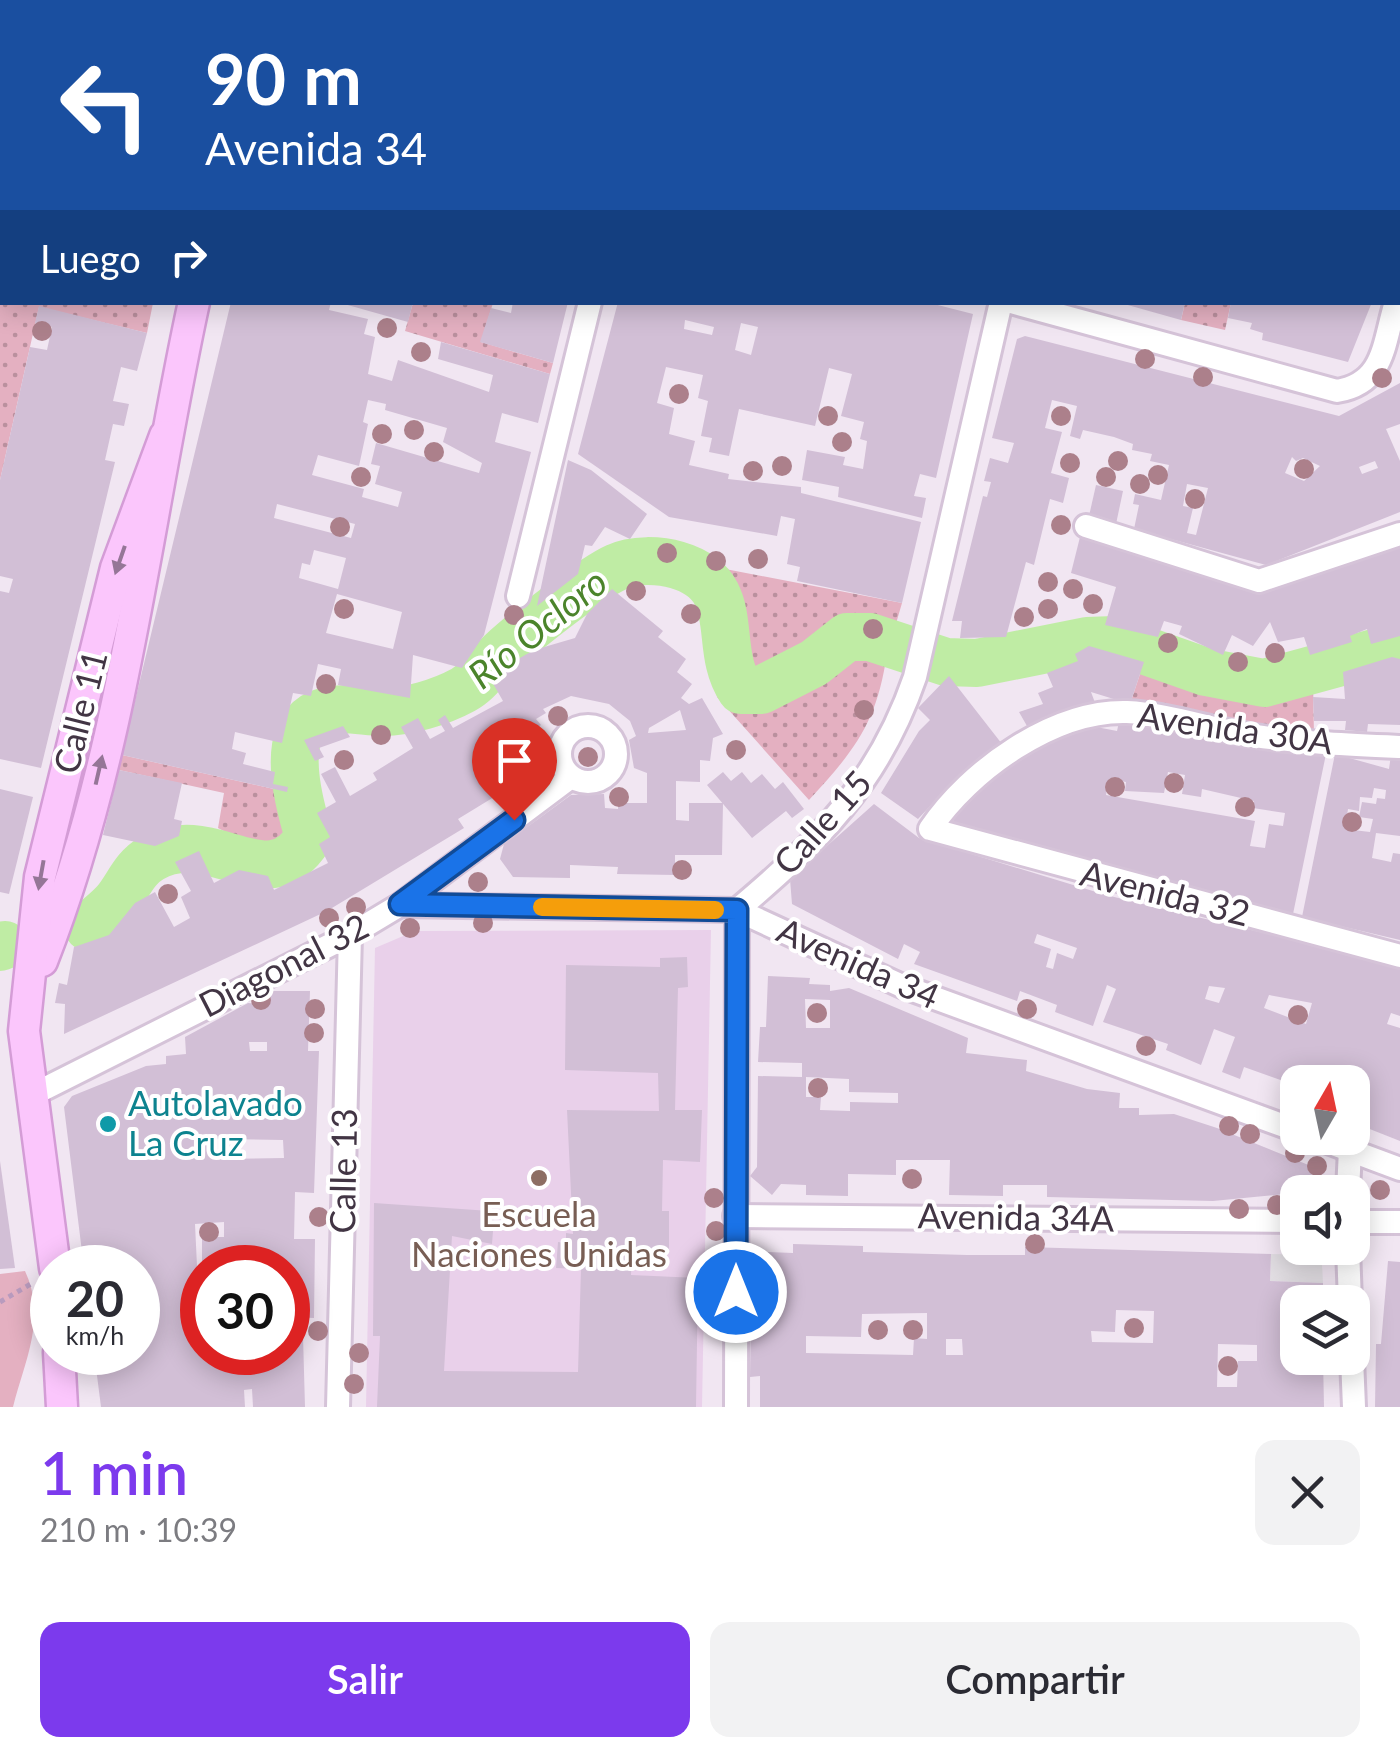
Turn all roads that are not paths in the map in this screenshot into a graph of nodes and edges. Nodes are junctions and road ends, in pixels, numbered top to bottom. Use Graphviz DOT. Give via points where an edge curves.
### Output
graph roads {
  1 [pos="193,305"];
  2 [pos="589,305"];
  3 [pos="1000,305"];
  4 [pos="1022,305"];
  5 [pos="1395,305"];
  6 [pos="1086,526"];
  7 [pos="1400,534"];
  8 [pos="518,596"];
  9 [pos="1400,748"];
  10 [pos="571,777"];
  11 [pos="930,829"];
  12 [pos="400,904"];
  13 [pos="737,910"];
  14 [pos="350,935"];
  15 [pos="1400,956"];
  16 [pos="30,1096"];
  17 [pos="1280,1124"];
  18 [pos="1365,1155"];
  19 [pos="1400,1169"];
  20 [pos="736,1216"];
  21 [pos="1280,1221"];
  22 [pos="1370,1222"];
  23 [pos="1400,1222"];
  24 [pos="43,1245"];
  25 [pos="60,1375"];
  26 [pos="1353,1375"];
  27 [pos="62,1407"];
  28 [pos="338,1407"];
  29 [pos="736,1407"];
  30 [pos="1354,1407"];
  1 -- 16 [label="main road, Calle 11" via="165,436 146,575 72,884 28,996"];
  2 -- 8 [label="street"];
  3 -- 13 [label="street, Calle 15" via="915,677 886,748 840,815"];
  4 -- 5 [label="street" via="1336,391 1359,388 1374,376"];
  6 -- 7 [label="street" via="1259,581"];
  9 -- 11 [label="street, Avenida 30A" via="1272,739 1157,716 1107,714 998,758"];
  10 -- 12 [label="street, Diagonal 32"];
  11 -- 15 [label="street, Avenida 32"];
  12 -- 13 [label="street, Avenida 34"];
  12 -- 14 [label="street, Diagonal 32"];
  13 -- 17 [label="street, Avenida 34" via="902,986"];
  13 -- 20 [label="street"];
  14 -- 16 [label="street, Diagonal 32"];
  14 -- 28 [label="street, Calle 13"];
  16 -- 24 [label="main road, Calle 11"];
  18 -- 19 [label="street"];
  20 -- 21 [label="street, Avenida 34A"];
  20 -- 29 [label="street"];
  22 -- 23 [label="street"];
  25 -- 27 [label="main road"];
  26 -- 30 [label="street"];
}
